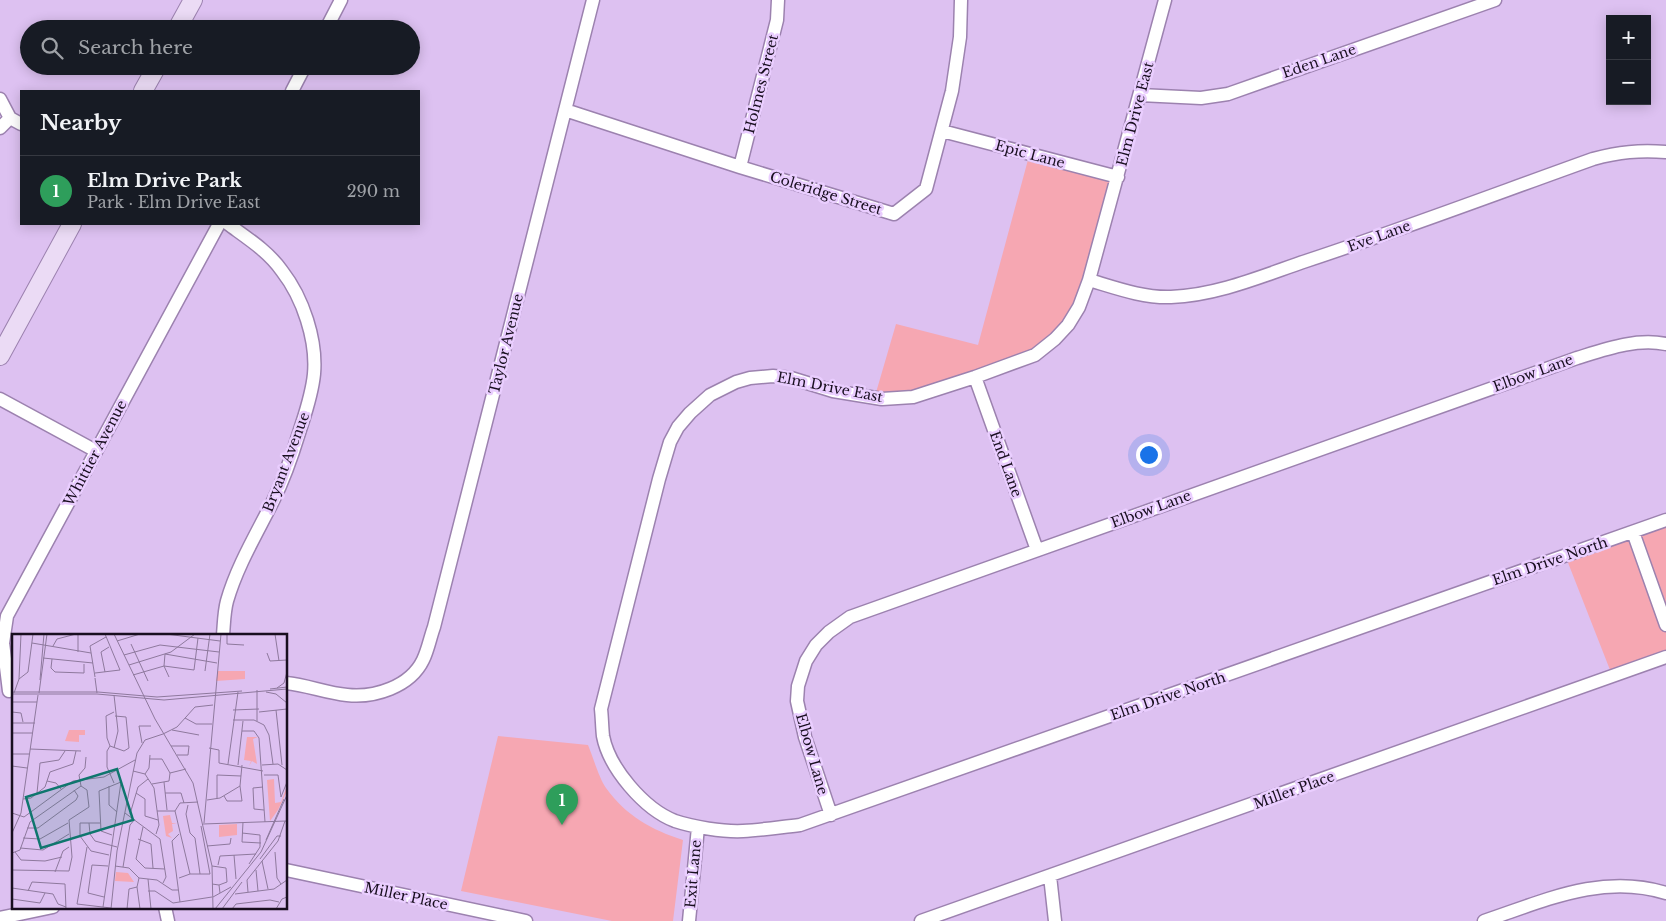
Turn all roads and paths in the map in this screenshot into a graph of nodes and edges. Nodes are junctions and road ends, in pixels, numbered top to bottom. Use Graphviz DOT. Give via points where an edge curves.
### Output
graph roads {
  1 [pos="193,0"];
  2 [pos="341,0"];
  3 [pos="594,0"];
  4 [pos="778,0"];
  5 [pos="961,0"];
  6 [pos="1165,0"];
  7 [pos="1494,0"];
  8 [pos="182,20"];
  9 [pos="331,20"];
  10 [pos="152,75"];
  11 [pos="300,75"];
  12 [pos="145,90"];
  13 [pos="293,90"];
  14 [pos="1140,95"];
  15 [pos="0,99"];
  16 [pos="566,110"];
  17 [pos="16,121"];
  18 [pos="0,128"];
  19 [pos="942,131"];
  20 [pos="1666,152"];
  21 [pos="740,167"];
  22 [pos="1118,177"];
  23 [pos="71,225"];
  24 [pos="218,225"];
  25 [pos="229,225"];
  26 [pos="1089,280"];
  27 [pos="1666,344"];
  28 [pos="0,356"];
  29 [pos="974,377"];
  30 [pos="0,399"];
  31 [pos="96,451"];
  32 [pos="1666,520"];
  33 [pos="1633,532"];
  34 [pos="1037,550"];
  35 [pos="1666,625"];
  36 [pos="223,634"];
  37 [pos="1666,657"];
  38 [pos="288,683"];
  39 [pos="8,694"];
  40 [pos="831,815"];
  41 [pos="698,827"];
  42 [pos="288,870"];
  43 [pos="1050,876"];
  44 [pos="1666,894"];
  45 [pos="48,908"];
  46 [pos="165,908"];
  47 [pos="0,918"];
  48 [pos="168,921"];
  49 [pos="526,921"];
  50 [pos="689,921"];
  51 [pos="922,921"];
  52 [pos="1055,921"];
  53 [pos="1484,921"];
  1 -- 8 [label="main road"];
  2 -- 9 [label="street"];
  3 -- 16 [label="street, Taylor Avenue"];
  4 -- 21 [label="street, Holmes Street" via="777,20"];
  5 -- 19 [label="street, Coleridge Street" via="960,37"];
  6 -- 14 [label="street, Elm Drive East"];
  7 -- 14 [label="street, Eden Lane" via="1228,94 1201,98"];
  10 -- 12 [label="main road"];
  11 -- 13 [label="street"];
  14 -- 22 [label="street, Elm Drive East"];
  15 -- 17 [label="street"];
  16 -- 21 [label="street, Coleridge Street"];
  16 -- 38 [label="street, Taylor Avenue" via="423,660 416,671 397,686 372,694 347,695"];
  17 -- 18 [label="street"];
  19 -- 21 [label="street, Coleridge Street" via="926,189 894,214"];
  19 -- 22 [label="street, Epic Lane"];
  20 -- 26 [label="street, Eve Lane" via="1642,150 1593,159 1325,255 1196,295 1169,297 1131,292"];
  22 -- 26 [label="street, Elm Drive East"];
  23 -- 28 [label="main road"];
  24 -- 31 [label="street, Whittier Avenue"];
  25 -- 36 [label="street, Bryant Avenue" via="262,249 290,282 308,320 314,366 310,400 293,453 227,601"];
  26 -- 29 [label="street, Elm Drive East" via="1079,307 1055,339 1035,355"];
  27 -- 34 [label="street, Elbow Lane" via="1620,345 1577,358"];
  29 -- 34 [label="street, End Lane"];
  29 -- 41 [label="street, Elm Drive East" via="913,397 882,399 833,391 791,378 750,378 710,395 678,427 659,479 601,709 603,736 622,777 646,803 673,820"];
  30 -- 31 [label="street"];
  31 -- 39 [label="street, Whittier Avenue" via="7,616 3,642"];
  32 -- 33 [label="street, Elm Drive North"];
  33 -- 35 [label="street"];
  33 -- 40 [label="street, Elm Drive North"];
  34 -- 40 [label="street, Elbow Lane" via="850,617 828,632 816,646 806,661 797,701 805,737"];
  37 -- 43 [label="street, Miller Place"];
  40 -- 41 [label="street, Elm Drive North" via="800,825 741,831"];
  41 -- 50 [label="street, Exit Lane"];
  42 -- 49 [label="street, Miller Place"];
  43 -- 51 [label="street, Miller Place"];
  43 -- 52 [label="street"];
  44 -- 53 [label="street" via="1648,888 1616,885 1580,889"];
  45 -- 47 [label="street"];
  46 -- 48 [label="street"];
}
